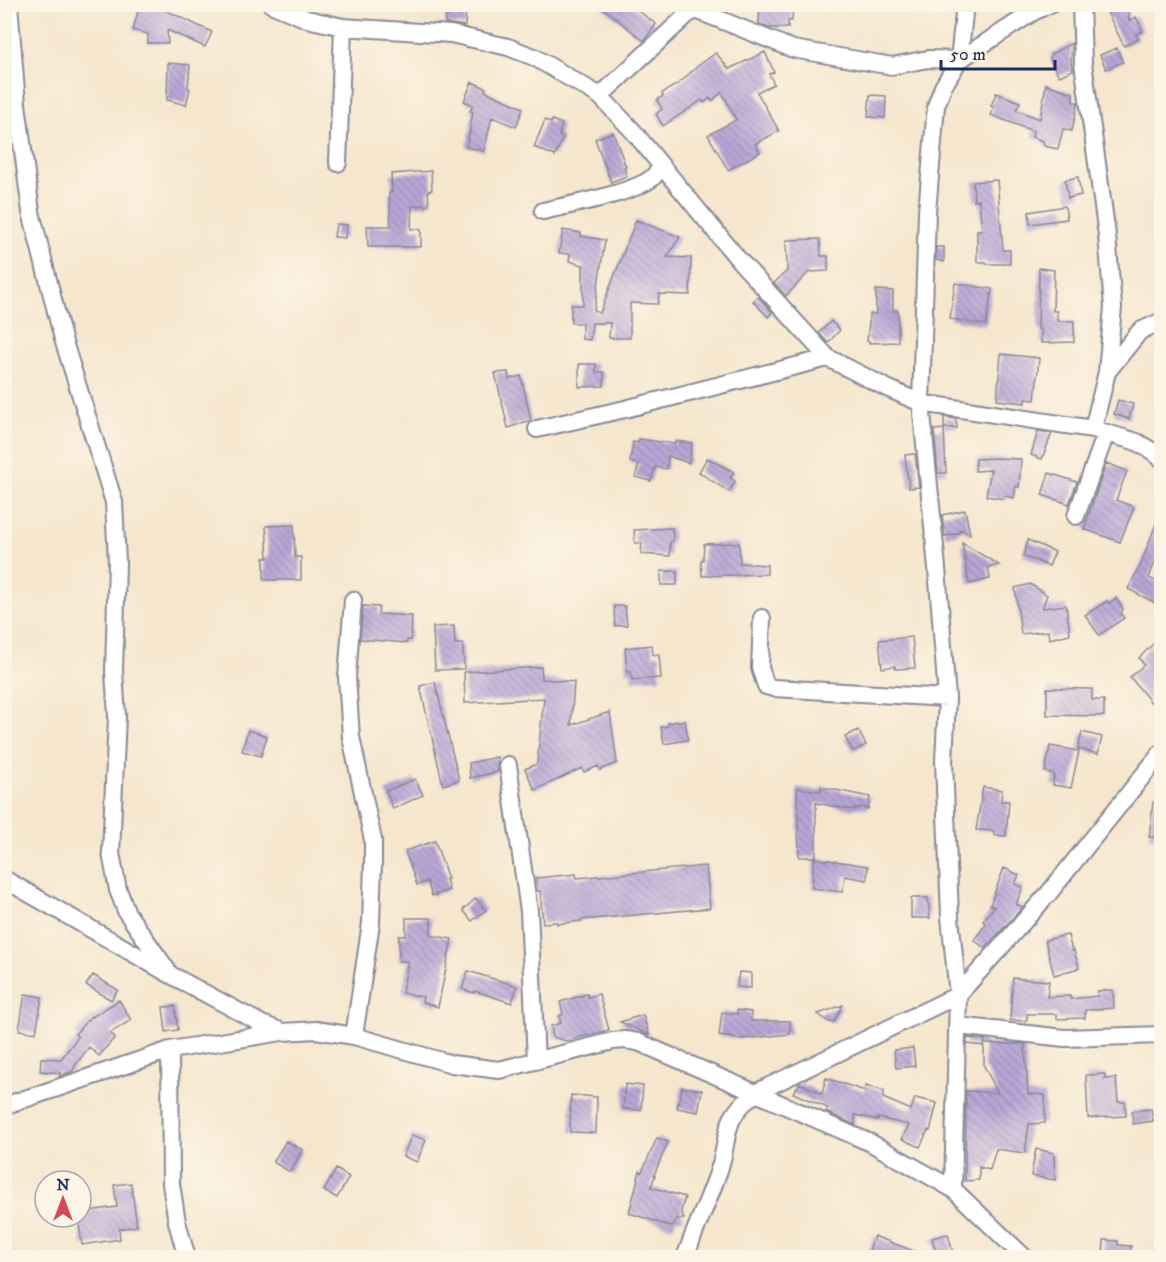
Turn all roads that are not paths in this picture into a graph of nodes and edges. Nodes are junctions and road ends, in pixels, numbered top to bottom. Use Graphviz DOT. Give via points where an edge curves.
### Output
graph roads {
  1 [pos="9,4"];
  2 [pos="271,4"];
  3 [pos="965,4"];
  4 [pos="1050,4"];
  5 [pos="1080,4"];
  6 [pos="343,27"];
  7 [pos="9,51"];
  8 [pos="959,60"];
  9 [pos="600,96"];
  10 [pos="338,163"];
  11 [pos="661,167"];
  12 [pos="543,211"];
  13 [pos="1161,321"];
  14 [pos="828,358"];
  15 [pos="1107,372"];
  16 [pos="921,403"];
  17 [pos="537,429"];
  18 [pos="1100,431"];
  19 [pos="1161,459"];
  20 [pos="1076,516"];
  21 [pos="353,600"];
  22 [pos="762,618"];
  23 [pos="947,698"];
  24 [pos="1161,752"];
  25 [pos="508,765"];
  26 [pos="4,879"];
  27 [pos="171,975"];
  28 [pos="958,995"];
  29 [pos="957,1026"];
  30 [pos="283,1032"];
  31 [pos="1161,1035"];
  32 [pos="354,1036"];
  33 [pos="170,1050"];
  34 [pos="536,1061"];
  35 [pos="755,1093"];
  36 [pos="4,1106"];
  37 [pos="954,1190"];
  38 [pos="187,1257"];
  39 [pos="685,1257"];
  40 [pos="1025,1257"];
  1 -- 7 [label="street"];
  2 -- 6 [label="street" via="307,19"];
  3 -- 8 [label="street"];
  4 -- 8 [label="street"];
  5 -- 15 [label="street" via="1083,63 1113,307"];
  6 -- 9 [label="street" via="451,34 508,47 534,57"];
  6 -- 10 [label="street"];
  7 -- 27 [label="street" via="31,212 63,339 114,502 117,716 111,853 127,913"];
  8 -- 9 [label="street" via="892,66 793,49 696,10"];
  8 -- 16 [label="street" via="936,106 927,212"];
  9 -- 11 [label="street"];
  11 -- 12 [label="street" via="641,184"];
  11 -- 14 [label="street"];
  13 -- 15 [label="street" via="1140,331"];
  14 -- 16 [label="street"];
  14 -- 17 [label="street"];
  15 -- 18 [label="street"];
  16 -- 18 [label="street"];
  16 -- 23 [label="street"];
  18 -- 19 [label="street" via="1137,442"];
  18 -- 20 [label="street"];
  21 -- 32 [label="street" via="347,676 351,737 373,840 371,923"];
  22 -- 23 [label="street" via="760,668 766,686"];
  23 -- 28 [label="street" via="944,761 950,917"];
  24 -- 28 [label="street" via="1049,893"];
  25 -- 34 [label="street" via="529,911"];
  26 -- 27 [label="street"];
  27 -- 30 [label="street"];
  28 -- 29 [label="street"];
  28 -- 35 [label="street"];
  28 -- 37 [label="street"];
  29 -- 31 [label="street" via="1064,1038"];
  29 -- 37 [label="street"];
  30 -- 32 [label="street" via="316,1029"];
  30 -- 33 [label="street"];
  32 -- 34 [label="street" via="482,1069 499,1070"];
  33 -- 36 [label="street"];
  33 -- 38 [label="street" via="171,1184"];
  34 -- 35 [label="street" via="625,1040 638,1042"];
  35 -- 37 [label="street" via="871,1143"];
  35 -- 39 [label="street" via="739,1106 729,1124 720,1168"];
  37 -- 40 [label="street"];
}
